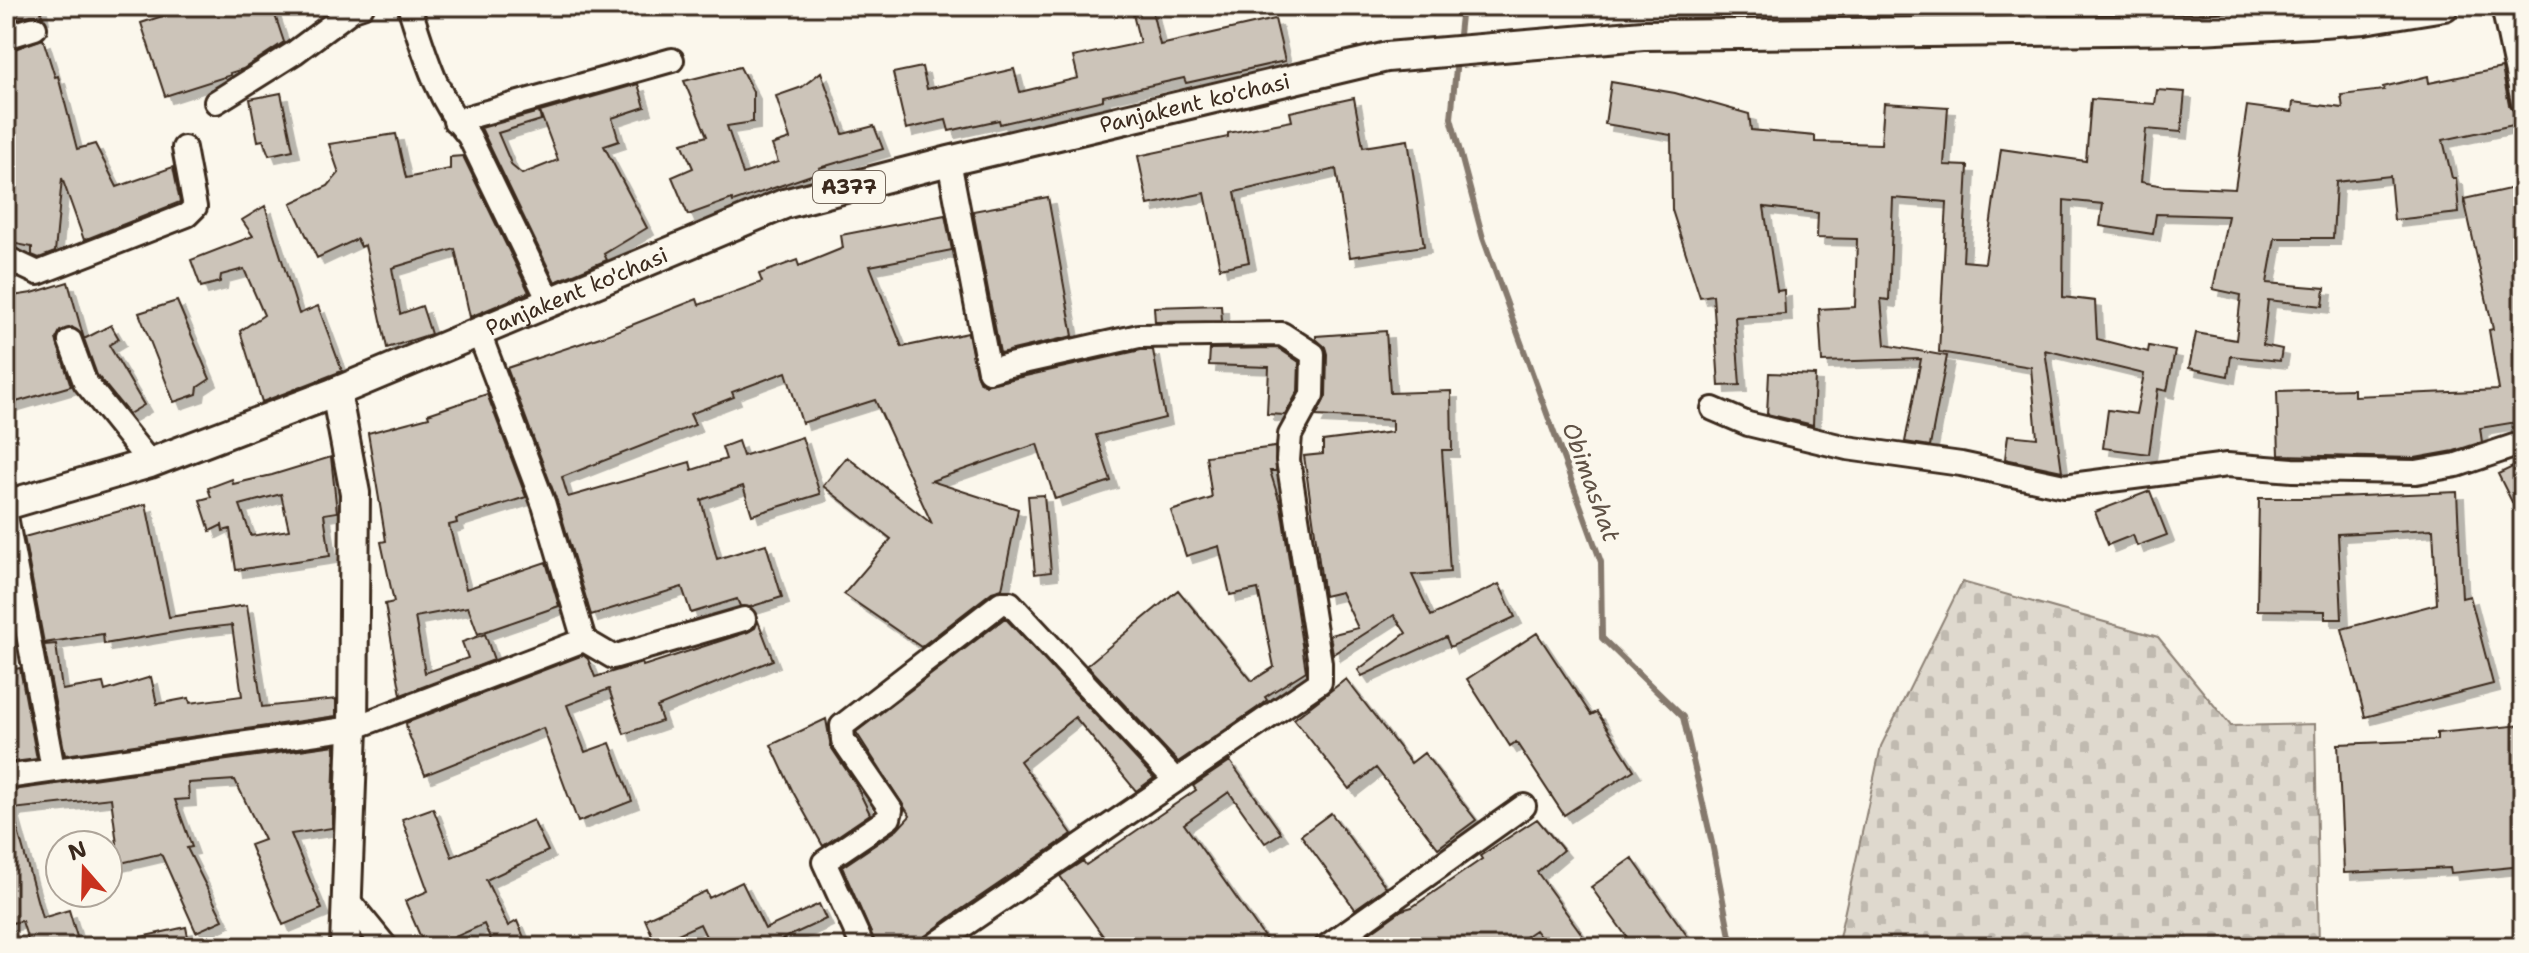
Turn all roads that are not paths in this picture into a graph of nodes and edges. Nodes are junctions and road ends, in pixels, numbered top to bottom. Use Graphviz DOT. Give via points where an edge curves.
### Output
graph roads {
  1 [pos="362,6"];
  2 [pos="411,6"];
  3 [pos="2444,6"];
  4 [pos="2503,6"];
  5 [pos="2037,18"];
  6 [pos="35,28"];
  7 [pos="6,37"];
  8 [pos="672,60"];
  9 [pos="216,102"];
  10 [pos="2523,102"];
  11 [pos="455,121"];
  12 [pos="184,148"];
  13 [pos="949,161"];
  14 [pos="6,258"];
  15 [pos="550,303"];
  16 [pos="479,333"];
  17 [pos="70,341"];
  18 [pos="336,392"];
  19 [pos="1713,409"];
  20 [pos="2523,443"];
  21 [pos="150,463"];
  22 [pos="6,505"];
  23 [pos="6,516"];
  24 [pos="744,619"];
  25 [pos="584,640"];
  26 [pos="353,728"];
  27 [pos="53,769"];
  28 [pos="6,777"];
  29 [pos="1175,780"];
  30 [pos="1524,806"];
  31 [pos="347,899"];
  32 [pos="345,947"];
  33 [pos="386,947"];
  34 [pos="863,947"];
  35 [pos="932,947"];
  36 [pos="1326,947"];
  1 -- 9 [label="street"];
  2 -- 11 [label="street" via="431,74"];
  3 -- 5 [label="main road, Panjakent ko'chasi / A377" via="2364,19 2199,29"];
  4 -- 10 [label="street"];
  5 -- 13 [label="main road, Panjakent ko'chasi / A377" via="1643,35 1387,57"];
  6 -- 7 [label="street"];
  8 -- 11 [label="street"];
  11 -- 15 [label="street" via="469,136"];
  12 -- 14 [label="street" via="195,197 195,207 187,215 38,273"];
  13 -- 15 [label="main road, Panjakent ko'chasi / A377" via="784,204"];
  13 -- 29 [label="street" via="989,371 1139,336 1282,334 1313,354 1312,395 1290,435 1288,460 1320,682"];
  15 -- 16 [label="main road, Panjakent ko'chasi / A377"];
  16 -- 18 [label="main road, Panjakent ko'chasi / A377"];
  16 -- 25 [label="street" via="544,505"];
  17 -- 21 [label="street" via="85,382"];
  18 -- 21 [label="main road, Panjakent ko'chasi"];
  18 -- 26 [label="main road" via="355,493"];
  19 -- 20 [label="street" via="1748,424 1847,448 2064,486 2227,465 2416,472"];
  21 -- 22 [label="main road, Panjakent ko'chasi"];
  23 -- 27 [label="street"];
  24 -- 25 [label="street" via="613,657"];
  25 -- 26 [label="street"];
  26 -- 27 [label="street"];
  26 -- 31 [label="main road"];
  27 -- 28 [label="street"];
  29 -- 34 [label="street" via="1010,603 1001,603 842,726 843,740 891,810 889,818 824,862"];
  29 -- 35 [label="street"];
  30 -- 36 [label="street"];
  31 -- 32 [label="main road"];
  31 -- 33 [label="street"];
}
